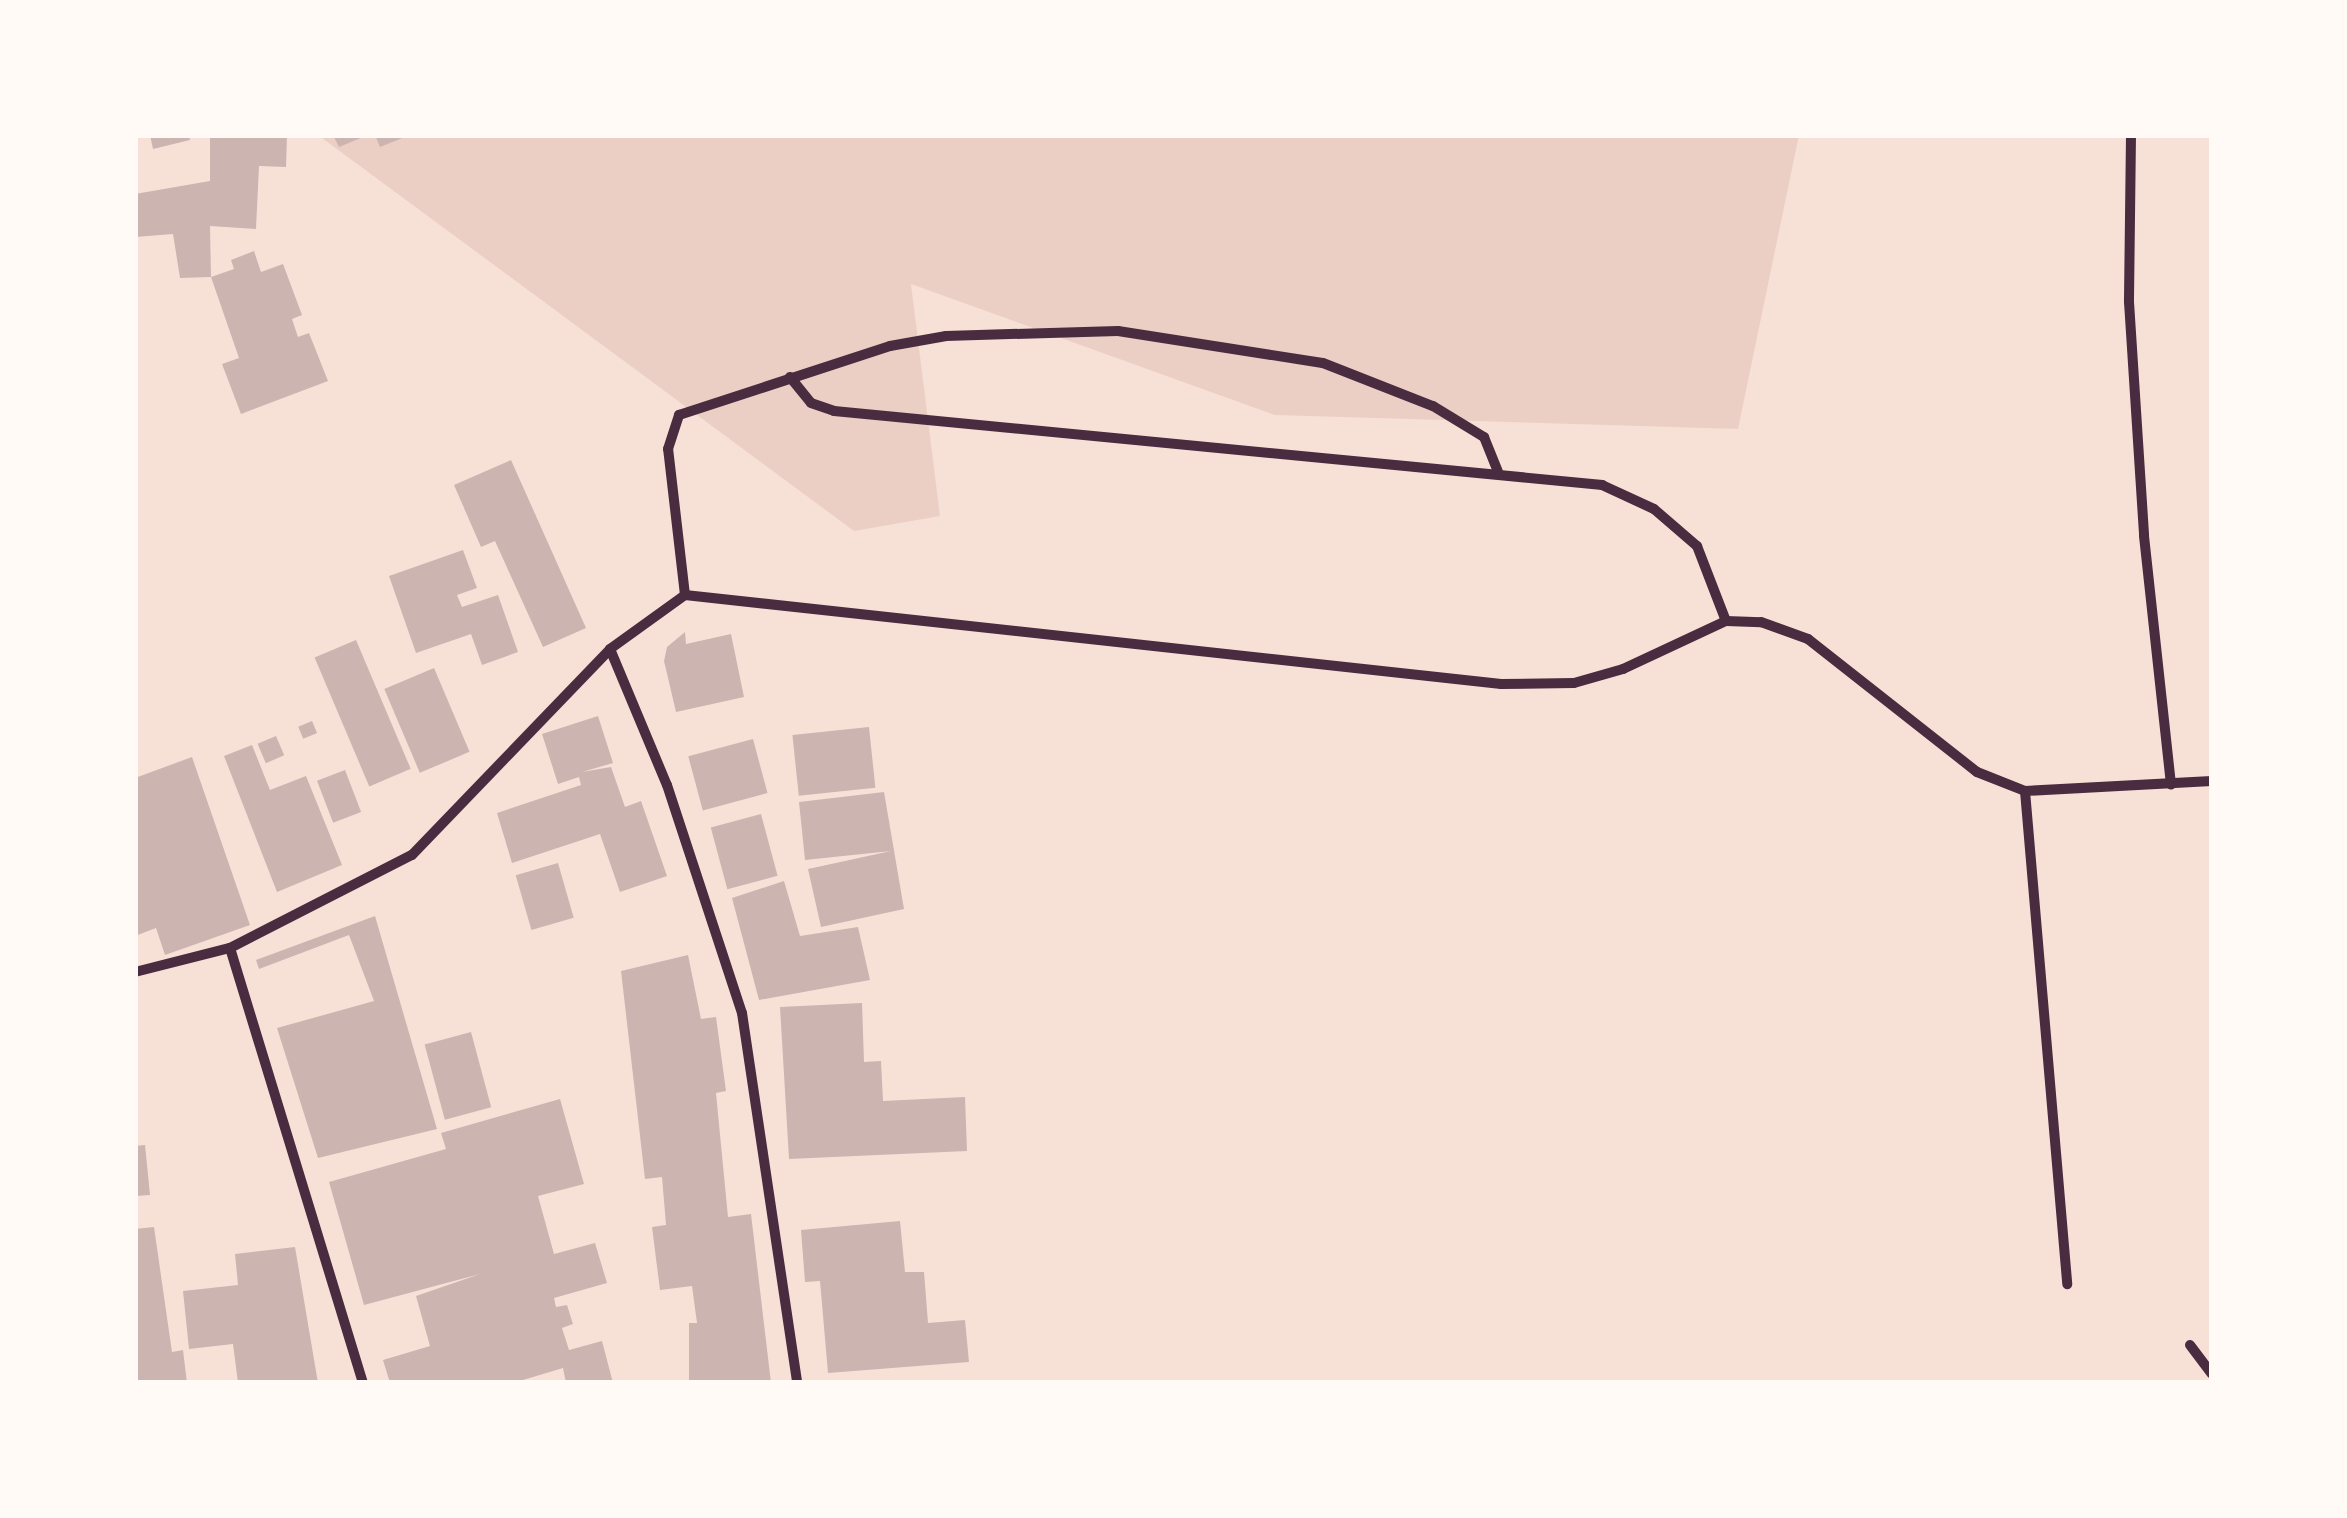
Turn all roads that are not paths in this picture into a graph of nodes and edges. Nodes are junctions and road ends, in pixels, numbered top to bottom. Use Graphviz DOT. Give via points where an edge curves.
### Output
graph roads {
  1 [pos="2131,135"];
  2 [pos="790,378"];
  3 [pos="1498,470"];
  4 [pos="685,595"];
  5 [pos="1726,621"];
  6 [pos="610,650"];
  7 [pos="2212,780"];
  8 [pos="2172,784"];
  9 [pos="2024,791"];
  10 [pos="230,948"];
  11 [pos="135,972"];
  12 [pos="2066,1284"];
  13 [pos="2190,1345"];
  14 [pos="2212,1374"];
  15 [pos="364,1383"];
  16 [pos="797,1383"];
  1 -- 8 [label="street" via="2130,302 2146,554"];
  2 -- 3 [label="street" via="811,403 834,410 1186,450"];
  2 -- 3 [label="street" via="890,346 1003,330 1188,338 1323,362 1380,382 1484,437"];
  2 -- 4 [label="street" via="698,405 678,415 672,427 668,449"];
  3 -- 5 [label="street" via="1602,485 1654,509 1697,546"];
  4 -- 5 [label="street" via="1501,684 1574,682 1623,669"];
  4 -- 6 [label="street"];
  5 -- 9 [label="street" via="1761,622 1808,639 1977,772"];
  6 -- 10 [label="street" via="412,855"];
  6 -- 16 [label="street" via="667,785 742,1013"];
  7 -- 8 [label="street"];
  8 -- 9 [label="street"];
  9 -- 12 [label="street"];
  10 -- 11 [label="street"];
  10 -- 15 [label="street"];
  13 -- 14 [label="street"];
}
